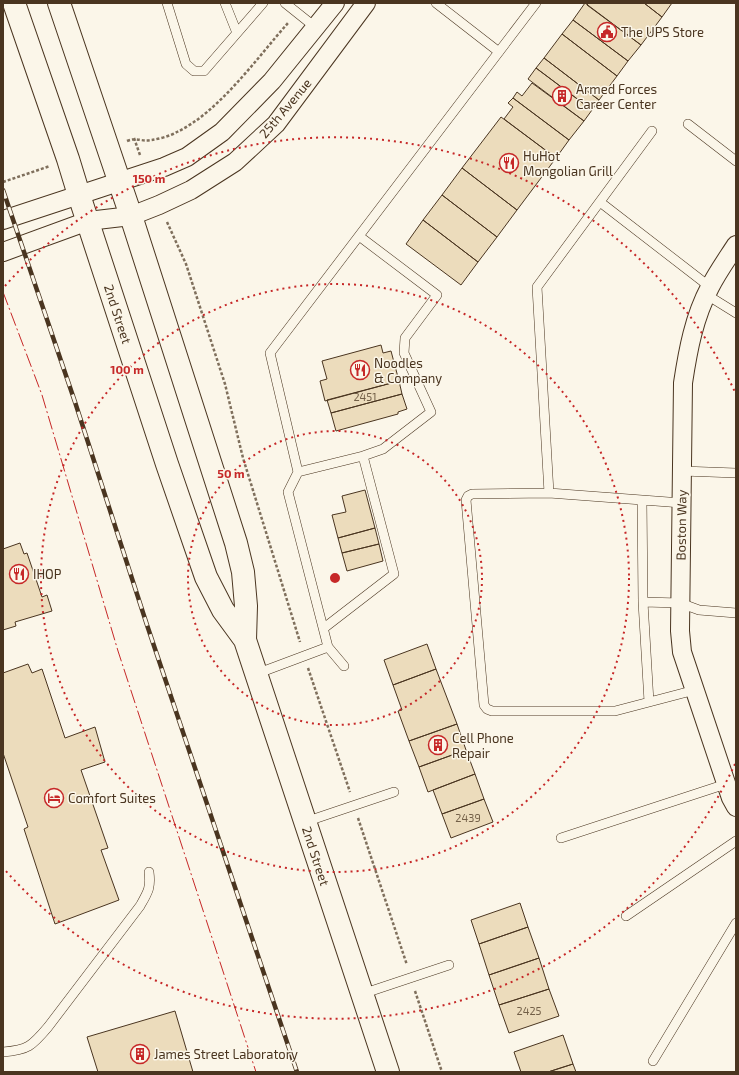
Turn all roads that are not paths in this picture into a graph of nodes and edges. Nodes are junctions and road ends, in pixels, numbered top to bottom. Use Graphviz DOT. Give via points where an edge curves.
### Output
graph roads {
  1 [pos="14,3"];
  2 [pos="59,3"];
  3 [pos="167,3"];
  4 [pos="225,3"];
  5 [pos="263,3"];
  6 [pos="286,3"];
  7 [pos="335,3"];
  8 [pos="366,3"];
  9 [pos="436,3"];
  10 [pos="536,3"];
  11 [pos="316,27"];
  12 [pos="237,33"];
  13 [pos="499,52"];
  14 [pos="688,124"];
  15 [pos="652,130"];
  16 [pos="736,160"];
  17 [pos="119,182"];
  18 [pos="79,195"];
  19 [pos="600,202"];
  20 [pos="132,216"];
  21 [pos="3,220"];
  22 [pos="88,221"];
  23 [pos="359,236"];
  24 [pos="3,252"];
  25 [pos="734,255"];
  26 [pos="708,291"];
  27 [pos="736,314"];
  28 [pos="363,456"];
  29 [pos="682,470"];
  30 [pos="298,472"];
  31 [pos="736,473"];
  32 [pos="549,493"];
  33 [pos="642,500"];
  34 [pos="682,503"];
  35 [pos="643,602"];
  36 [pos="680,603"];
  37 [pos="736,613"];
  38 [pos="324,628"];
  39 [pos="245,640"];
  40 [pos="328,647"];
  41 [pos="344,666"];
  42 [pos="256,674"];
  43 [pos="695,690"];
  44 [pos="649,702"];
  45 [pos="726,784"];
  46 [pos="394,792"];
  47 [pos="736,807"];
  48 [pos="305,822"];
  49 [pos="561,838"];
  50 [pos="736,841"];
  51 [pos="149,872"];
  52 [pos="626,916"];
  53 [pos="736,923"];
  54 [pos="449,965"];
  55 [pos="362,994"];
  56 [pos="3,1052"];
  57 [pos="653,1061"];
  58 [pos="388,1072"];
  1 -- 18 [label="main road, 2nd Street"];
  2 -- 17 [label="main road, 2nd Street"];
  3 -- 12 [label="lane" via="186,64 194,71 204,71"];
  4 -- 12 [label="lane"];
  5 -- 12 [label="lane"];
  6 -- 11 [label="lane"];
  7 -- 11 [label="street, 25th Avenue"];
  8 -- 20 [label="street, 25th Avenue" via="276,124 235,162 191,190"];
  9 -- 13 [label="lane"];
  10 -- 13 [label="lane"];
  11 -- 17 [label="street, 25th Avenue" via="272,82 222,132 187,157"];
  13 -- 23 [label="lane"];
  14 -- 16 [label="lane"];
  15 -- 19 [label="lane"];
  17 -- 18 [label="street, 25th Avenue"];
  17 -- 20 [label="main road, 2nd Street"];
  18 -- 21 [label="street, 25th Avenue"];
  18 -- 22 [label="main road, 2nd Street"];
  19 -- 26 [label="lane"];
  19 -- 32 [label="lane" via="537,287"];
  20 -- 22 [label="street, 25th Avenue"];
  20 -- 39 [label="main road, 2nd Street" via="238,550 246,606"];
  22 -- 24 [label="street, 25th Avenue"];
  22 -- 39 [label="main road, 2nd Street" via="206,577 223,610"];
  23 -- 28 [label="lane" via="437,295 405,338 404,353 431,412 383,449"];
  23 -- 30 [label="lane" via="270,353"];
  25 -- 26 [label="street, Boston Way"];
  26 -- 27 [label="lane"];
  26 -- 29 [label="street, Boston Way" via="687,352 683,383"];
  28 -- 30 [label="lane"];
  28 -- 38 [label="lane" via="394,574"];
  29 -- 31 [label="lane"];
  29 -- 34 [label="street, Boston Way"];
  30 -- 38 [label="lane" via="288,492"];
  32 -- 33 [label="lane"];
  32 -- 44 [label="lane" via="472,494 466,500 484,705 492,711 615,711"];
  33 -- 34 [label="lane"];
  33 -- 35 [label="lane"];
  34 -- 36 [label="street, Boston Way"];
  35 -- 36 [label="lane"];
  35 -- 44 [label="lane"];
  36 -- 37 [label="lane" via="699,610"];
  36 -- 43 [label="street, Boston Way" via="682,652"];
  38 -- 40 [label="lane"];
  39 -- 42 [label="main road, 2nd Street"];
  40 -- 41 [label="lane"];
  40 -- 42 [label="lane"];
  42 -- 48 [label="main road, 2nd Street"];
  43 -- 44 [label="lane"];
  43 -- 45 [label="street, Boston Way"];
  45 -- 47 [label="street, Boston Way"];
  45 -- 49 [label="lane"];
  46 -- 48 [label="lane"];
  48 -- 55 [label="main road, 2nd Street"];
  50 -- 52 [label="lane"];
  51 -- 56 [label="lane" via="150,884 140,906 48,1027 28,1048"];
  53 -- 57 [label="lane"];
  54 -- 55 [label="lane"];
  55 -- 58 [label="main road, 2nd Street"];
}
